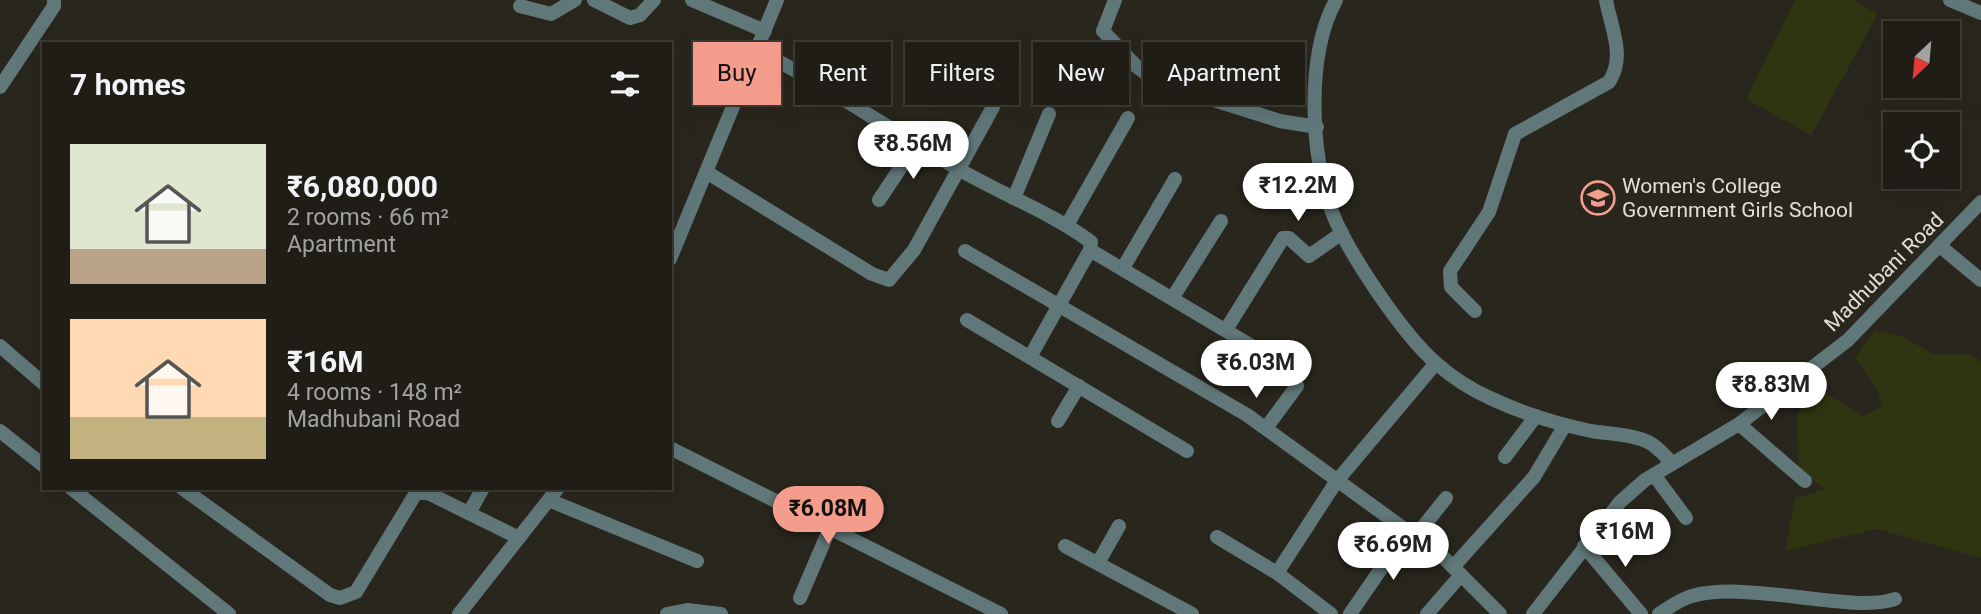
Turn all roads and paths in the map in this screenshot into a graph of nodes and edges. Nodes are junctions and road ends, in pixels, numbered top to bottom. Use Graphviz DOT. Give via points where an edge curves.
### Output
graph roads {
  1 [pos="54,0"];
  2 [pos="575,0"];
  3 [pos="594,0"];
  4 [pos="654,0"];
  5 [pos="692,0"];
  6 [pos="776,0"];
  7 [pos="1115,0"];
  8 [pos="1336,0"];
  9 [pos="1606,0"];
  10 [pos="1950,0"];
  11 [pos="520,6"];
  12 [pos="1981,13"];
  13 [pos="765,31"];
  14 [pos="761,42"];
  15 [pos="781,63"];
  16 [pos="0,87"];
  17 [pos="736,105"];
  18 [pos="992,105"];
  19 [pos="1049,114"];
  20 [pos="1128,118"];
  21 [pos="1317,127"];
  22 [pos="917,143"];
  23 [pos="957,168"];
  24 [pos="708,173"];
  25 [pos="1175,179"];
  26 [pos="1014,198"];
  27 [pos="879,200"];
  28 [pos="1981,202"];
  29 [pos="1221,221"];
  30 [pos="1067,225"];
  31 [pos="1342,233"];
  32 [pos="1941,247"];
  33 [pos="1090,250"];
  34 [pos="965,251"];
  35 [pos="672,254"];
  36 [pos="1123,268"];
  37 [pos="1981,280"];
  38 [pos="1173,297"];
  39 [pos="1059,304"];
  40 [pos="1475,311"];
  41 [pos="967,320"];
  42 [pos="1227,328"];
  43 [pos="0,346"];
  44 [pos="1030,356"];
  45 [pos="1436,363"];
  46 [pos="42,382"];
  47 [pos="1079,386"];
  48 [pos="1536,416"];
  49 [pos="1058,421"];
  50 [pos="1739,424"];
  51 [pos="1565,425"];
  52 [pos="1266,428"];
  53 [pos="0,431"];
  54 [pos="672,449"];
  55 [pos="1187,451"];
  56 [pos="1505,457"];
  57 [pos="1672,463"];
  58 [pos="42,464"];
  59 [pos="1654,475"];
  60 [pos="1338,480"];
  61 [pos="1805,481"];
  62 [pos="74,490"];
  63 [pos="186,490"];
  64 [pos="482,490"];
  65 [pos="555,494"];
  66 [pos="1446,498"];
  67 [pos="469,513"];
  68 [pos="1686,518"];
  69 [pos="1119,526"];
  70 [pos="830,527"];
  71 [pos="1411,534"];
  72 [pos="1217,537"];
  73 [pos="519,538"];
  74 [pos="1065,546"];
  75 [pos="1584,546"];
  76 [pos="697,561"];
  77 [pos="1098,563"];
  78 [pos="1457,571"];
  79 [pos="1277,573"];
  80 [pos="800,598"];
  81 [pos="1895,599"];
  82 [pos="1804,609"];
  83 [pos="229,614"];
  84 [pos="459,614"];
  85 [pos="667,614"];
  86 [pos="721,614"];
  87 [pos="1001,614"];
  88 [pos="1192,614"];
  89 [pos="1331,614"];
  90 [pos="1350,614"];
  91 [pos="1427,614"];
  92 [pos="1500,614"];
  93 [pos="1533,614"];
  94 [pos="1641,614"];
  95 [pos="1659,614"];
  1 -- 16 [label="street"];
  2 -- 11 [label="street" via="551,14"];
  3 -- 4 [label="street" via="630,18 640,15"];
  5 -- 13 [label="street"];
  6 -- 13 [label="street"];
  7 -- 21 [label="street" via="1103,31 1150,76 1280,121"];
  8 -- 21 [label="street" via="1314,68"];
  9 -- 40 [label="street" via="1619,55 1616,71 1609,82 1515,134 1489,212 1450,271 1451,287"];
  10 -- 12 [label="street"];
  13 -- 14 [label="street"];
  15 -- 22 [label="street"];
  17 -- 24 [label="street"];
  18 -- 23 [label="street"];
  19 -- 26 [label="street"];
  20 -- 30 [label="street"];
  21 -- 31 [label="street" via="1331,209"];
  22 -- 23 [label="street"];
  22 -- 27 [label="street"];
  23 -- 24 [label="street" via="914,250 889,280"];
  23 -- 26 [label="street"];
  24 -- 35 [label="street"];
  25 -- 36 [label="street"];
  26 -- 30 [label="street"];
  28 -- 32 [label="street, Madhubani Road"];
  29 -- 38 [label="street"];
  30 -- 33 [label="street" via="1091,242"];
  31 -- 42 [label="street" via="1310,256 1283,238"];
  31 -- 45 [label="street" via="1368,277"];
  32 -- 37 [label="street"];
  32 -- 50 [label="street, Madhubani Road" via="1848,340"];
  33 -- 36 [label="street"];
  33 -- 39 [label="street"];
  34 -- 39 [label="street"];
  36 -- 38 [label="street"];
  38 -- 42 [label="street"];
  39 -- 44 [label="street"];
  39 -- 52 [label="street"];
  41 -- 44 [label="street"];
  42 -- 52 [label="street" via="1292,370 1297,378 1292,396"];
  43 -- 46 [label="street"];
  44 -- 47 [label="street"];
  45 -- 48 [label="street" via="1489,397"];
  45 -- 60 [label="street"];
  47 -- 49 [label="street"];
  47 -- 55 [label="street"];
  48 -- 51 [label="street"];
  48 -- 56 [label="street"];
  50 -- 57 [label="street, Madhubani Road"];
  50 -- 61 [label="street"];
  51 -- 57 [label="street" via="1641,439"];
  51 -- 78 [label="street" via="1534,477"];
  52 -- 60 [label="street"];
  53 -- 58 [label="street"];
  54 -- 70 [label="street"];
  57 -- 59 [label="street, Madhubani Road"];
  59 -- 68 [label="street"];
  59 -- 75 [label="street, Madhubani Road" via="1620,502"];
  60 -- 71 [label="street"];
  60 -- 79 [label="street"];
  62 -- 83 [label="street"];
  63 -- 67 [label="street" via="340,598 356,592 416,492"];
  64 -- 67 [label="street"];
  65 -- 73 [label="street"];
  65 -- 76 [label="street"];
  66 -- 71 [label="street"];
  67 -- 73 [label="street"];
  69 -- 77 [label="street"];
  70 -- 80 [label="street"];
  70 -- 87 [label="street"];
  71 -- 78 [label="street"];
  71 -- 90 [label="street"];
  72 -- 79 [label="street"];
  73 -- 84 [label="street"];
  74 -- 77 [label="street"];
  75 -- 93 [label="street, Madhubani Road"];
  75 -- 94 [label="street"];
  77 -- 88 [label="street"];
  78 -- 91 [label="street"];
  78 -- 92 [label="street"];
  79 -- 89 [label="street"];
  81 -- 82 [label="street" via="1873,608"];
  82 -- 95 [label="street" via="1749,592 1701,594"];
  85 -- 86 [label="street" via="687,610"];
}
